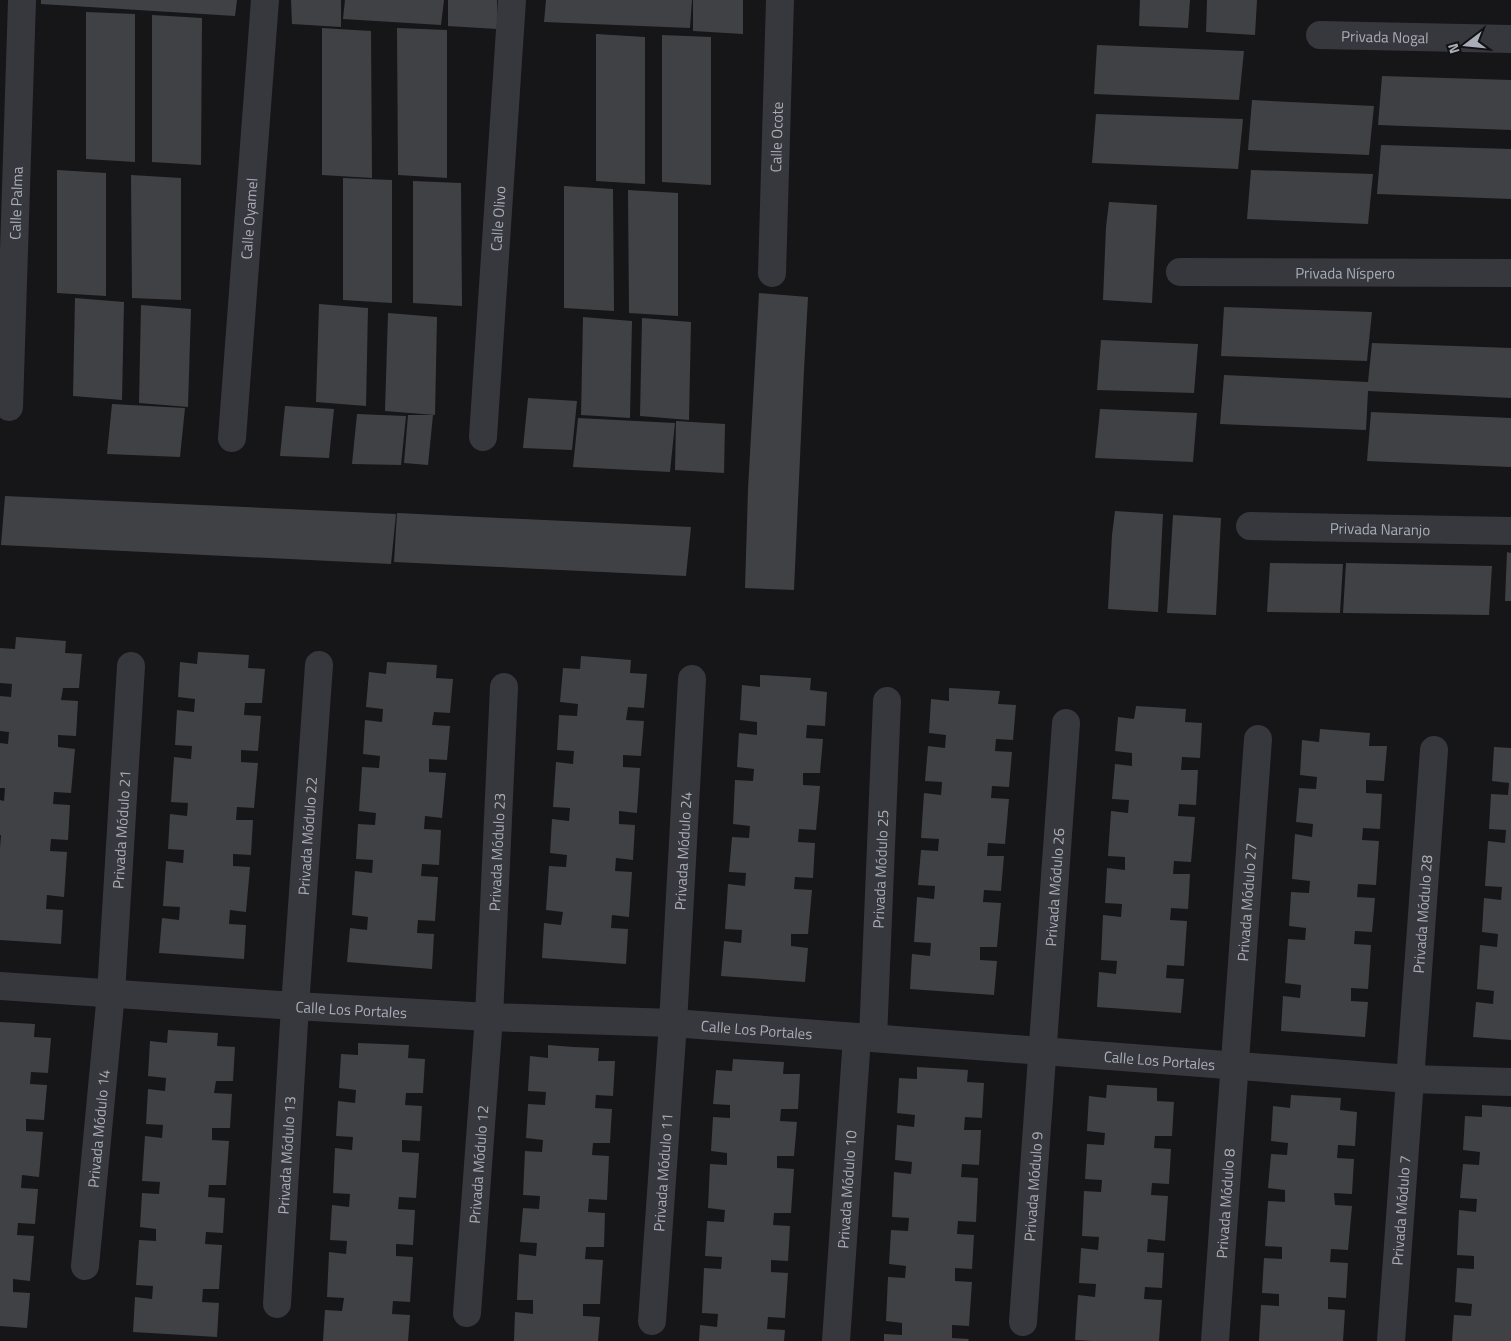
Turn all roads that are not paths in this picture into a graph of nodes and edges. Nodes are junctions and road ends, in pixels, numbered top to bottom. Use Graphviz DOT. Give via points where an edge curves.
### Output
graph roads {
  1 [pos="22,0"];
  2 [pos="265,0"];
  3 [pos="512,0"];
  4 [pos="780,0"];
  5 [pos="1320,35"];
  6 [pos="1511,39"];
  7 [pos="1180,272"];
  8 [pos="772,273"];
  9 [pos="1511,273"];
  10 [pos="9,407"];
  11 [pos="483,437"];
  12 [pos="232,438"];
  13 [pos="1250,526"];
  14 [pos="1511,531"];
  15 [pos="319,665"];
  16 [pos="131,666"];
  17 [pos="692,679"];
  18 [pos="504,687"];
  19 [pos="887,701"];
  20 [pos="1066,723"];
  21 [pos="1258,739"];
  22 [pos="1434,750"];
  23 [pos="0,986"];
  24 [pos="111,993"];
  25 [pos="295,1006"];
  26 [pos="489,1017"];
  27 [pos="673,1024"];
  28 [pos="865,1038"];
  29 [pos="1043,1052"];
  30 [pos="1235,1066"];
  31 [pos="1410,1079"];
  32 [pos="1511,1082"];
  33 [pos="85,1266"];
  34 [pos="277,1304"];
  35 [pos="467,1313"];
  36 [pos="652,1321"];
  37 [pos="1023,1322"];
  38 [pos="836,1341"];
  39 [pos="1215,1341"];
  40 [pos="1391,1341"];
  1 -- 10 [label="street, Calle Palma"];
  2 -- 12 [label="street, Calle Oyamel"];
  3 -- 11 [label="street, Calle Olivo"];
  4 -- 8 [label="street, Calle Ocote"];
  5 -- 6 [label="street, Privada Nogal"];
  7 -- 9 [label="street, Privada Níspero"];
  13 -- 14 [label="street, Privada Naranjo"];
  15 -- 25 [label="street, Privada Módulo 22"];
  16 -- 24 [label="street, Privada Módulo 21"];
  17 -- 27 [label="street, Privada Módulo 24"];
  18 -- 26 [label="street, Privada Módulo 23"];
  19 -- 28 [label="street, Privada Módulo 25"];
  20 -- 29 [label="street, Privada Módulo 26"];
  21 -- 30 [label="street, Privada Módulo 27"];
  22 -- 31 [label="street, Privada Módulo 28"];
  23 -- 24 [label="street, Calle Los Portales"];
  24 -- 25 [label="street, Calle Los Portales"];
  24 -- 33 [label="street, Privada Módulo 14"];
  25 -- 26 [label="street, Calle Los Portales"];
  25 -- 34 [label="street, Privada Módulo 13"];
  26 -- 27 [label="street, Calle Los Portales"];
  26 -- 35 [label="street, Privada Módulo 12"];
  27 -- 28 [label="street, Calle Los Portales"];
  27 -- 36 [label="street, Privada Módulo 11"];
  28 -- 29 [label="street, Calle Los Portales"];
  28 -- 38 [label="street, Privada Módulo 10"];
  29 -- 30 [label="street, Calle Los Portales"];
  29 -- 37 [label="street, Privada Módulo 9"];
  30 -- 31 [label="street, Calle Los Portales"];
  30 -- 39 [label="street, Privada Módulo 8"];
  31 -- 32 [label="street, Calle Los Portales"];
  31 -- 40 [label="street, Privada Módulo 7"];
}
